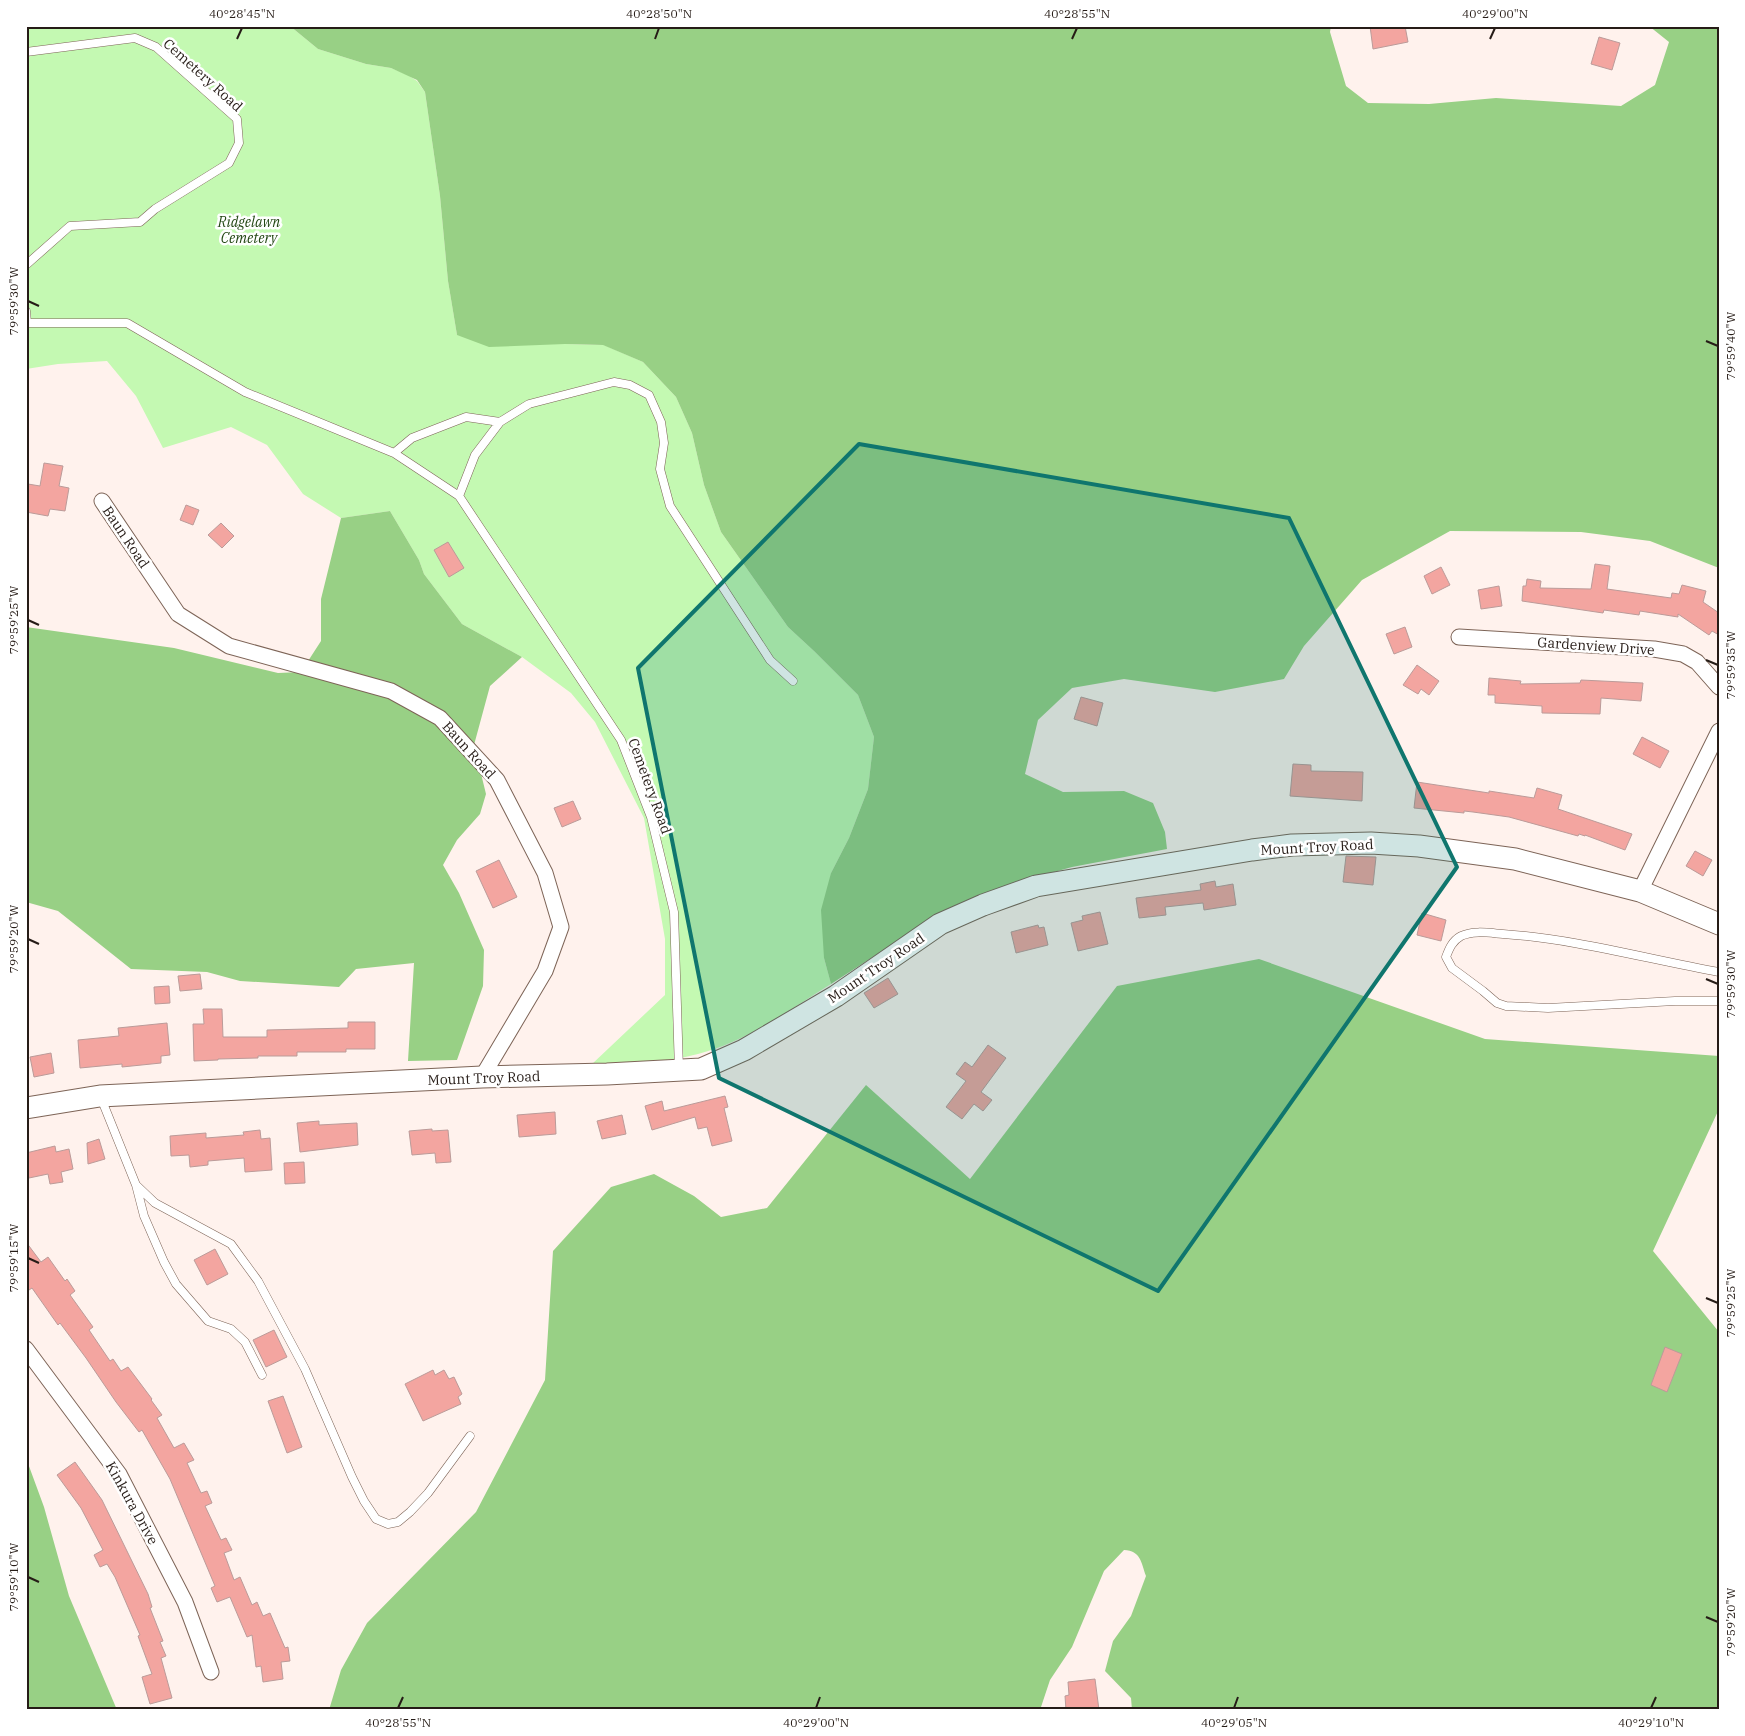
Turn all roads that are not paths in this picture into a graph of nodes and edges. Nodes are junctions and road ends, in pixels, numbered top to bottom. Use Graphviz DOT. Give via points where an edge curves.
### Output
graph roads {
  1 [pos="26,52"];
  2 [pos="26,265"];
  3 [pos="26,311"];
  4 [pos="27,323"];
  5 [pos="500,422"];
  6 [pos="394,453"];
  7 [pos="459,496"];
  8 [pos="102,502"];
  9 [pos="1459,637"];
  10 [pos="793,681"];
  11 [pos="1719,687"];
  12 [pos="1719,731"];
  13 [pos="1640,891"];
  14 [pos="1719,924"];
  15 [pos="1719,972"];
  16 [pos="1719,1001"];
  17 [pos="680,1070"];
  18 [pos="482,1077"];
  19 [pos="100,1096"];
  20 [pos="26,1108"];
  21 [pos="136,1185"];
  22 [pos="26,1349"];
  23 [pos="262,1375"];
  24 [pos="470,1436"];
  25 [pos="211,1672"];
  1 -- 2 [label="lane, Cemetery Road" via="135,38 156,47 236,119 239,143 229,162 154,209 140,222 70,226"];
  3 -- 4 [label="lane"];
  4 -- 6 [label="lane, Cemetery Road" via="127,323 245,392"];
  5 -- 6 [label="lane" via="466,418 412,438"];
  5 -- 7 [label="lane" via="475,455"];
  5 -- 10 [label="lane" via="529,404 614,382 630,385 649,395 661,422 664,444 660,469 670,506 770,660"];
  6 -- 7 [label="lane, Cemetery Road"];
  7 -- 17 [label="lane, Cemetery Road" via="621,740 651,817 674,912"];
  8 -- 18 [label="street, Baun Road" via="178,614 229,646 391,690 440,718 497,780 545,873 561,927 545,971"];
  9 -- 11 [label="street, Gardenview Drive" via="1654,649 1683,654 1697,662"];
  12 -- 13 [label="street"];
  13 -- 14 [label="street, Mount Troy Road"];
  13 -- 17 [label="street, Mount Troy Road" via="1515,859 1371,843 1292,845 1252,850 1036,886 940,924 836,996 744,1050 701,1069"];
  15 -- 16 [label="lane" via="1580,943 1480,932 1462,936 1451,945 1446,957 1452,968 1497,1003 1506,1006 1548,1008 1675,1000"];
  17 -- 18 [label="street, Mount Troy Road"];
  18 -- 19 [label="street, Mount Troy Road"];
  19 -- 20 [label="street, Mount Troy Road"];
  19 -- 21 [label="lane"];
  21 -- 23 [label="lane" via="144,1216 176,1284 208,1322 232,1329 245,1342"];
  21 -- 24 [label="lane" via="155,1203 231,1244 258,1281 305,1369 352,1477 376,1520 388,1524 398,1522 410,1512"];
  22 -- 25 [label="street, Kinkura Drive" via="119,1474 185,1602"];
}
